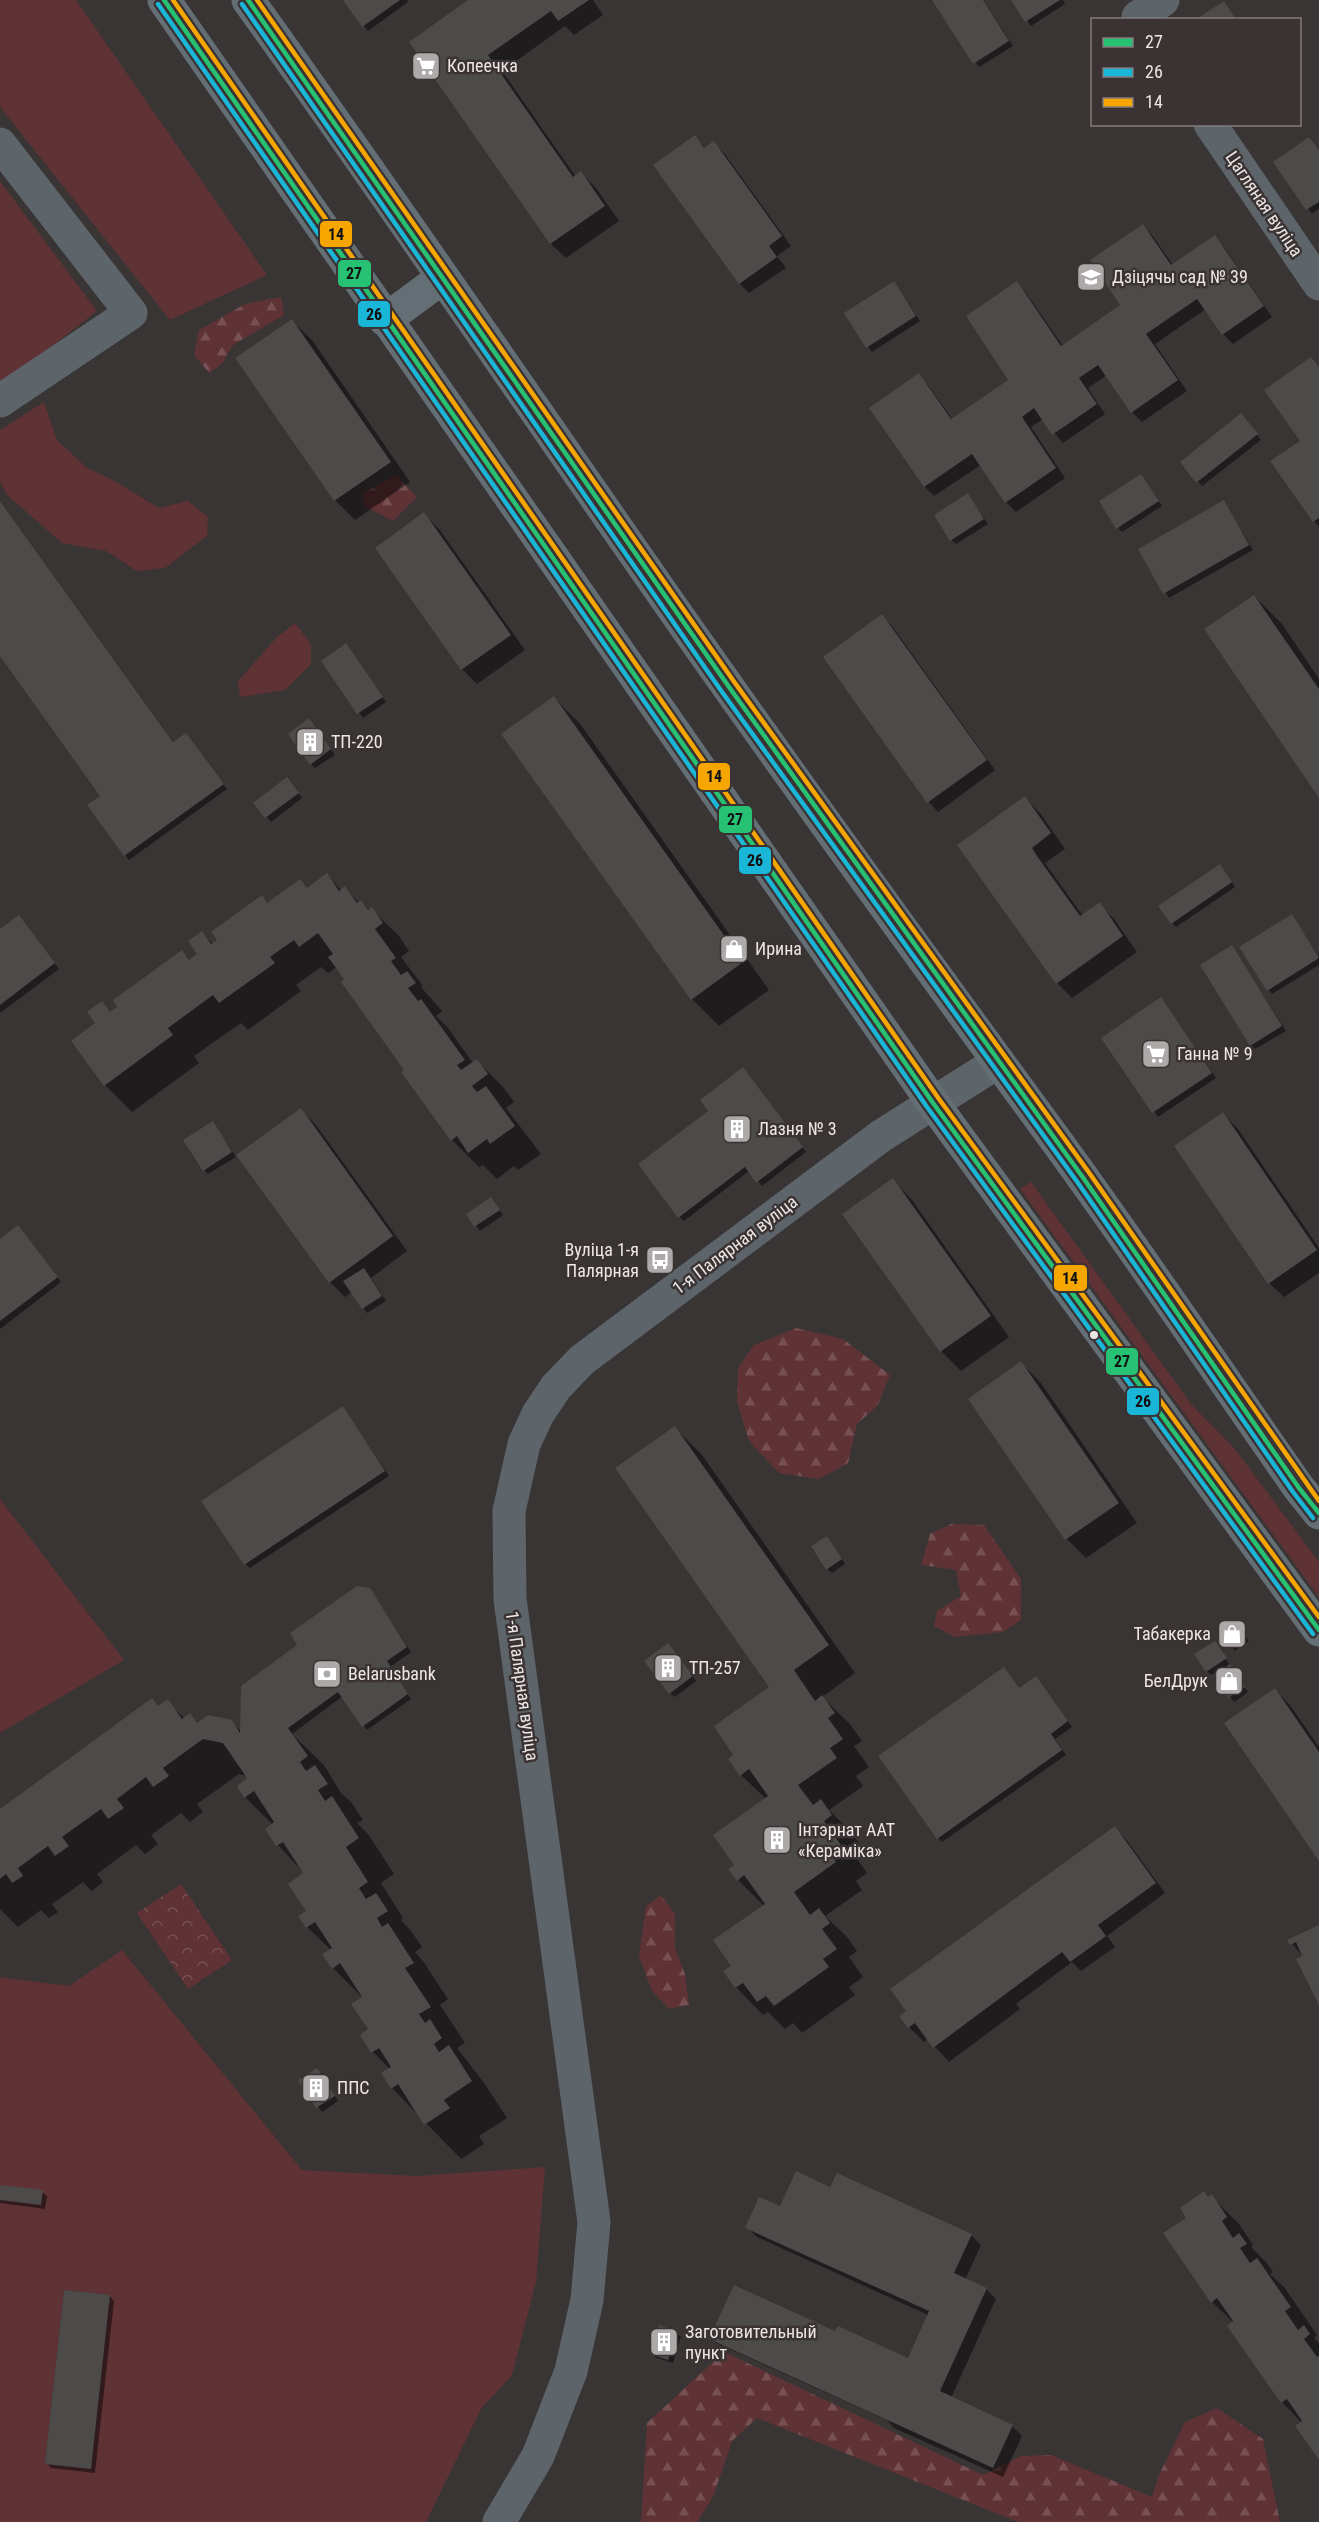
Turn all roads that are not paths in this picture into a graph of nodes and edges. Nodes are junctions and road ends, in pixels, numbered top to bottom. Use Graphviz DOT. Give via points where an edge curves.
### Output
graph roads {
  1 [pos="164,0"];
  2 [pos="249,0"];
  3 [pos="1212,126"];
  4 [pos="0,144"];
  5 [pos="1307,244"];
  6 [pos="442,278"];
  7 [pos="1319,284"];
  8 [pos="385,320"];
  9 [pos="0,401"];
  10 [pos="998,1062"];
  11 [pos="933,1103"];
  12 [pos="1319,1513"];
  13 [pos="1319,1630"];
  14 [pos="499,2522"];
  1 -- 8 [label="main road"];
  2 -- 6 [label="main road"];
  3 -- 5 [label="street, Цагляная вуліца"];
  4 -- 9 [label="street" via="131,313"];
  5 -- 7 [label="street, Цагляная вуліца"];
  6 -- 8 [label="main road"];
  6 -- 10 [label="main road"];
  8 -- 11 [label="main road"];
  10 -- 11 [label="street, 1-я Палярная вуліца"];
  10 -- 12 [label="main road"];
  11 -- 13 [label="main road"];
  11 -- 14 [label="street, 1-я Палярная вуліца" via="881,1136 582,1360 556,1387 524,1444 508,1511 510,1599 594,2222 588,2300 572,2371 538,2456"];
}
